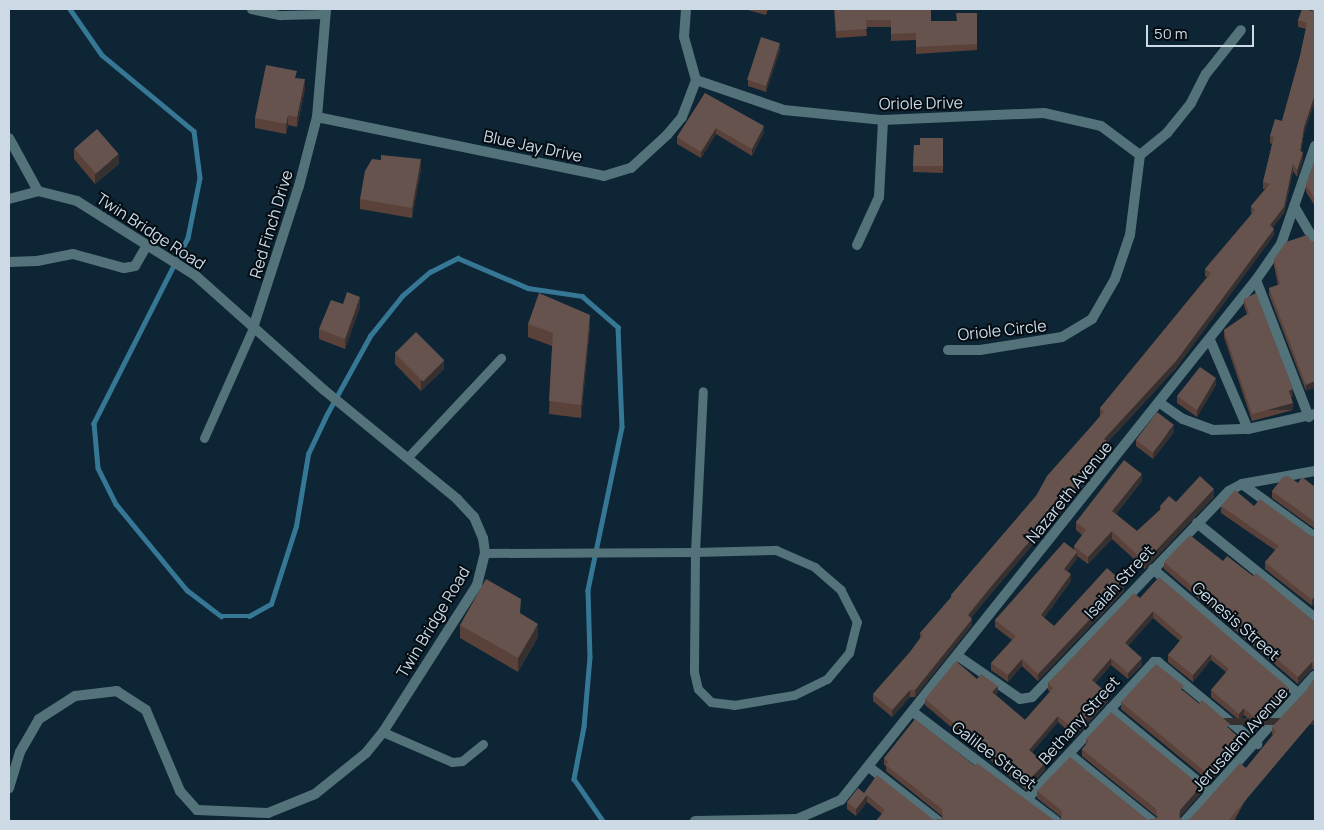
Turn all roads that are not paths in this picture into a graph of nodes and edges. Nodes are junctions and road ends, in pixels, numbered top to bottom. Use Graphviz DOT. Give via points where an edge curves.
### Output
graph roads {
  1 [pos="251,9"];
  2 [pos="686,9"];
  3 [pos="326,11"];
  4 [pos="1241,30"];
  5 [pos="696,80"];
  6 [pos="317,117"];
  7 [pos="883,120"];
  8 [pos="9,138"];
  9 [pos="1315,146"];
  10 [pos="1140,156"];
  11 [pos="38,191"];
  12 [pos="9,199"];
  13 [pos="1294,206"];
  14 [pos="1315,242"];
  15 [pos="857,245"];
  16 [pos="151,247"];
  17 [pos="9,262"];
  18 [pos="1256,280"];
  19 [pos="253,328"];
  20 [pos="1210,340"];
  21 [pos="948,350"];
  22 [pos="501,358"];
  23 [pos="703,392"];
  24 [pos="1160,403"];
  25 [pos="1312,416"];
  26 [pos="1248,428"];
  27 [pos="204,438"];
  28 [pos="408,456"];
  29 [pos="1315,471"];
  30 [pos="1242,484"];
  31 [pos="1197,523"];
  32 [pos="1315,536"];
  33 [pos="695,552"];
  34 [pos="485,553"];
  35 [pos="1152,569"];
  36 [pos="1315,618"];
  37 [pos="958,656"];
  38 [pos="1315,675"];
  39 [pos="1300,695"];
  40 [pos="1110,709"];
  41 [pos="913,712"];
  42 [pos="383,732"];
  43 [pos="483,744"];
  44 [pos="1257,744"];
  45 [pos="1069,754"];
  46 [pos="869,768"];
  47 [pos="9,788"];
  48 [pos="1212,793"];
  49 [pos="1027,799"];
  50 [pos="799,820"];
  51 [pos="695,821"];
  52 [pos="938,821"];
  53 [pos="1056,821"];
  54 [pos="1152,821"];
  55 [pos="1185,821"];
  1 -- 3 [label="lane" via="280,15"];
  2 -- 5 [label="street" via="684,37"];
  3 -- 6 [label="street, Red Finch Drive"];
  4 -- 10 [label="street" via="1206,74 1191,103 1167,133"];
  5 -- 6 [label="street, Blue Jay Drive" via="682,117 667,135 631,168 604,176"];
  5 -- 7 [label="street, Oriole Drive" via="784,110"];
  6 -- 19 [label="street, Red Finch Drive" via="299,186"];
  7 -- 10 [label="street, Oriole Drive" via="1044,113 1101,126"];
  7 -- 15 [label="street" via="879,197"];
  8 -- 11 [label="street"];
  9 -- 13 [label="street, Nazareth Avenue"];
  10 -- 21 [label="street, Oriole Circle" via="1130,235 1115,279 1092,318 1062,338 980,350"];
  11 -- 12 [label="street"];
  11 -- 16 [label="street, Twin Bridge Road" via="77,201"];
  13 -- 14 [label="street"];
  13 -- 18 [label="street, Nazareth Avenue" via="1281,244"];
  16 -- 17 [label="street" via="135,266 124,268 74,254"];
  16 -- 19 [label="street, Twin Bridge Road" via="196,276"];
  18 -- 20 [label="street, Nazareth Avenue"];
  18 -- 25 [label="street"];
  19 -- 27 [label="lane, Red Finch Drive"];
  19 -- 28 [label="street, Twin Bridge Road" via="324,390"];
  20 -- 24 [label="street, Nazareth Avenue"];
  20 -- 26 [label="street"];
  22 -- 28 [label="lane"];
  23 -- 33 [label="lane"];
  24 -- 26 [label="street" via="1184,419 1213,430"];
  24 -- 37 [label="street, Nazareth Avenue"];
  25 -- 26 [label="street"];
  28 -- 34 [label="street, Twin Bridge Road" via="474,517"];
  29 -- 30 [label="street, Isaiah Street"];
  30 -- 31 [label="street, Isaiah Street" via="1229,491"];
  30 -- 32 [label="street"];
  31 -- 35 [label="street, Isaiah Street"];
  31 -- 36 [label="street"];
  33 -- 33 [label="lane" via="776,550 815,566 841,590 857,622 849,653 827,679 794,695 734,705 711,702 698,690 694,672"];
  33 -- 34 [label="lane"];
  34 -- 42 [label="street, Twin Bridge Road" via="477,585"];
  35 -- 37 [label="street, Isaiah Street" via="1026,700"];
  35 -- 39 [label="street, Genesis Street"];
  37 -- 41 [label="street, Nazareth Avenue"];
  38 -- 39 [label="street, Jerusalem Avenue"];
  39 -- 44 [label="street, Jerusalem Avenue"];
  40 -- 44 [label="street, Bethany Street" via="1154,662 1158,662"];
  40 -- 45 [label="street, Bethany Street"];
  40 -- 48 [label="street"];
  41 -- 46 [label="street, Nazareth Avenue"];
  41 -- 49 [label="street, Galilee Street"];
  42 -- 43 [label="lane" via="452,762 462,761"];
  42 -- 47 [label="street, Twin Bridge Road" via="366,753 316,794 268,813 197,810 180,791 146,710 117,691 75,696 40,719 20,752"];
  44 -- 48 [label="street, Jerusalem Avenue"];
  45 -- 49 [label="street, Bethany Street"];
  45 -- 54 [label="street"];
  46 -- 50 [label="street, Nazareth Avenue" via="841,800"];
  46 -- 52 [label="street"];
  48 -- 55 [label="street, Jerusalem Avenue"];
  49 -- 53 [label="street, Galilee Street"];
  50 -- 51 [label="street"];
}
